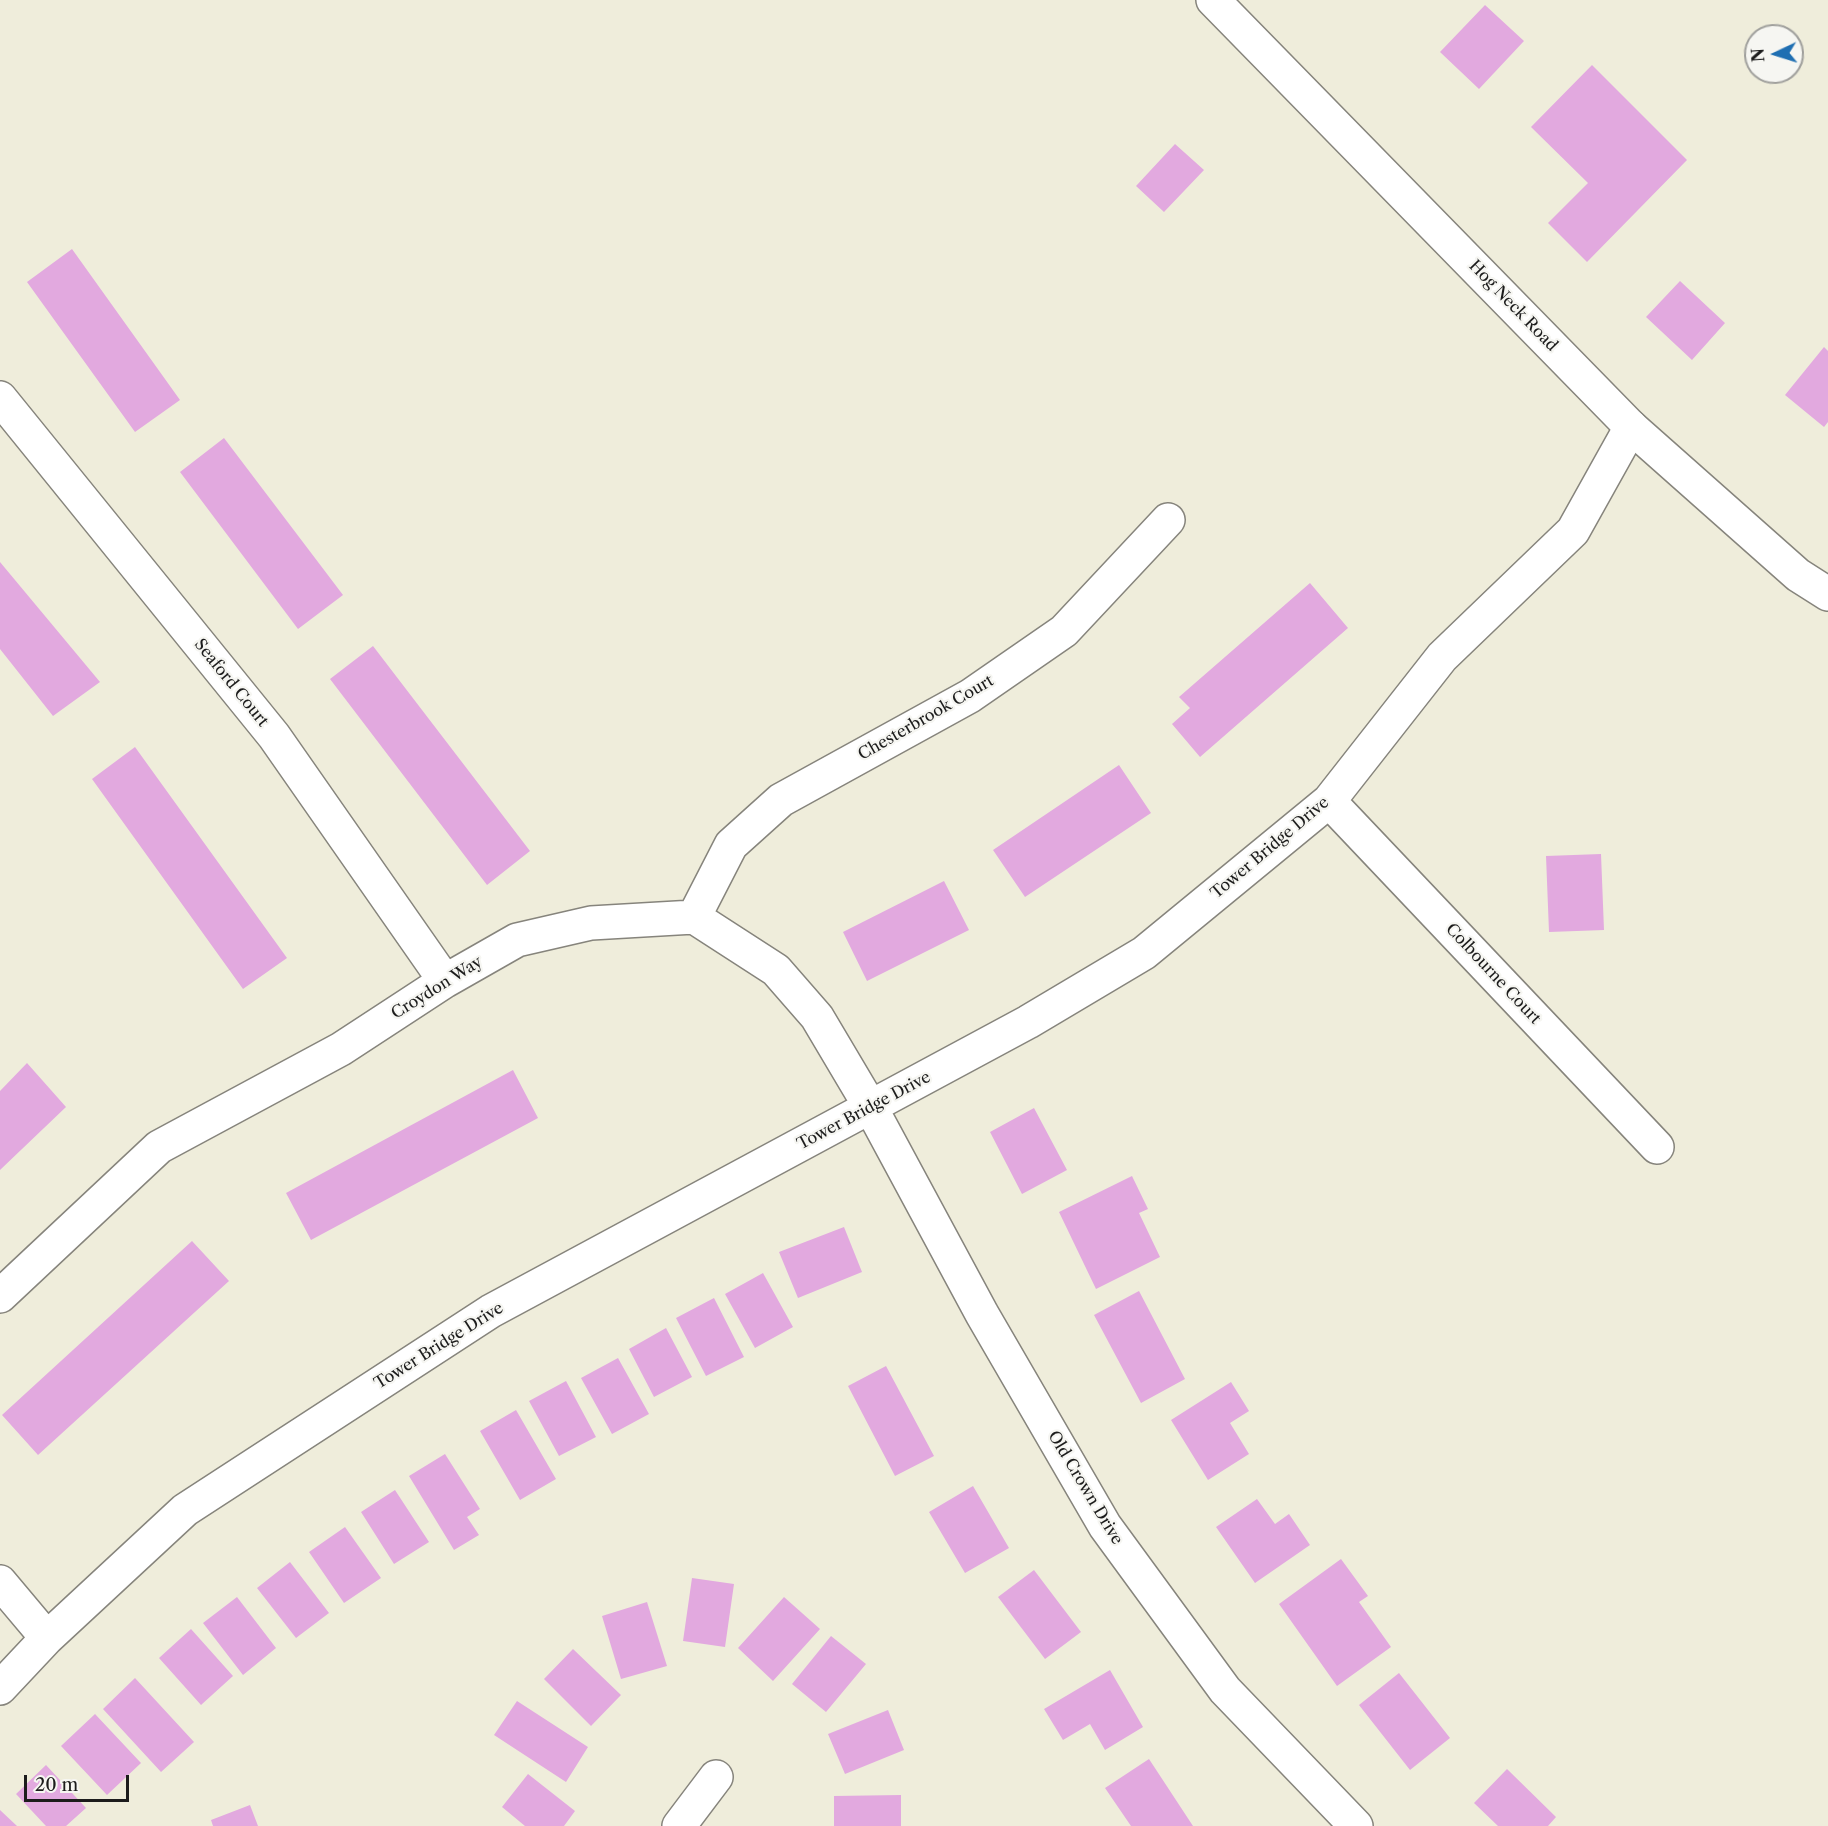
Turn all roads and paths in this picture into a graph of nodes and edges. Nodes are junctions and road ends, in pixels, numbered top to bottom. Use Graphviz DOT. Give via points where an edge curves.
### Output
graph roads {
  1 [pos="1213,0"];
  2 [pos="0,398"];
  3 [pos="1630,427"];
  4 [pos="1168,520"];
  5 [pos="1828,594"];
  6 [pos="1329,801"];
  7 [pos="694,917"];
  8 [pos="445,981"];
  9 [pos="871,1108"];
  10 [pos="1658,1147"];
  11 [pos="0,1296"];
  12 [pos="0,1582"];
  13 [pos="47,1638"];
  14 [pos="0,1688"];
  15 [pos="716,1777"];
  16 [pos="679,1826"];
  17 [pos="1356,1826"];
  1 -- 3 [label="street, Hog Neck Road"];
  2 -- 8 [label="street, Seaford Court" via="274,736"];
  3 -- 5 [label="street, Hog Neck Road" via="1798,575"];
  3 -- 6 [label="street, Tower Bridge Drive" via="1573,531 1442,657"];
  4 -- 7 [label="street, Chesterbrook Court" via="1064,631 970,696 781,800 731,845"];
  6 -- 9 [label="street, Tower Bridge Drive" via="1144,953"];
  6 -- 10 [label="street, Colbourne Court"];
  7 -- 8 [label="street, Croydon Way" via="591,923 517,940"];
  7 -- 9 [label="street" via="776,970 818,1017"];
  8 -- 11 [label="street, Croydon Way" via="341,1049 159,1147"];
  9 -- 13 [label="street, Tower Bridge Drive" via="481,1317 185,1510"];
  9 -- 17 [label="street, Old Crown Drive" via="982,1314 1105,1526 1225,1690"];
  12 -- 13 [label="street"];
  13 -- 14 [label="street, Tower Bridge Drive"];
  15 -- 16 [label="street"];
}
